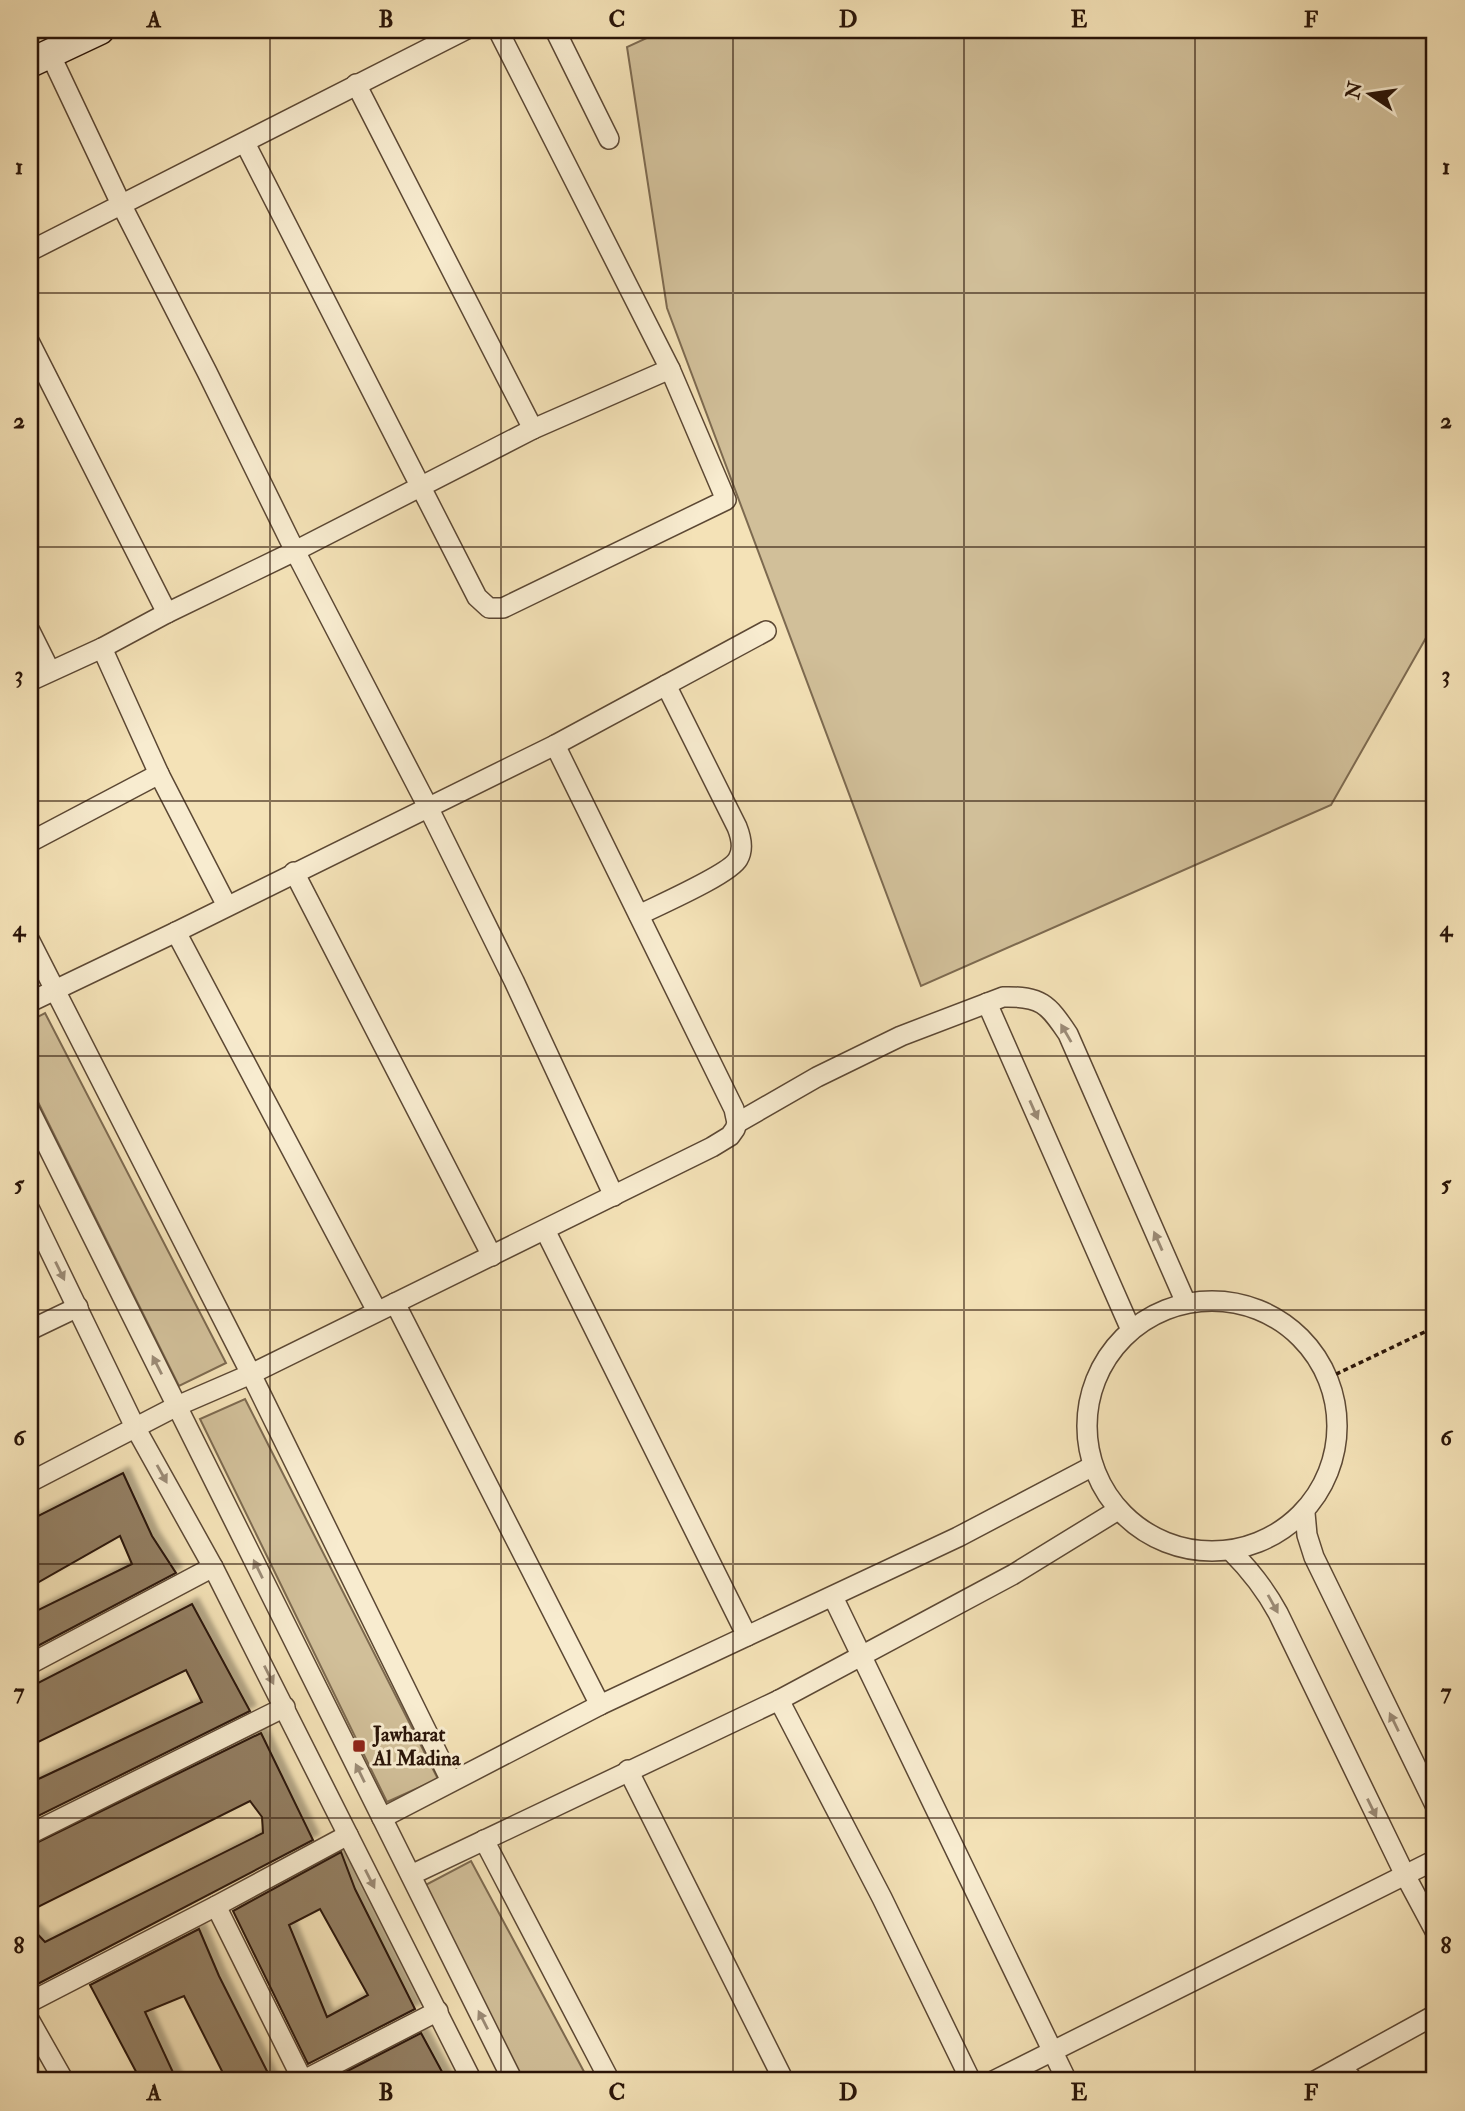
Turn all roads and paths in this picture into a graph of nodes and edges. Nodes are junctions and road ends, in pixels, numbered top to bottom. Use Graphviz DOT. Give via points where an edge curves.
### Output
graph roads {
  1 [pos="100,30"];
  2 [pos="465,30"];
  3 [pos="498,30"];
  4 [pos="555,30"];
  5 [pos="40,58"];
  6 [pos="356,84"];
  7 [pos="609,139"];
  8 [pos="245,143"];
  9 [pos="121,204"];
  10 [pos="30,251"];
  11 [pos="30,343"];
  12 [pos="670,369"];
  13 [pos="533,429"];
  14 [pos="420,487"];
  15 [pos="295,551"];
  16 [pos="167,613"];
  17 [pos="30,631"];
  18 [pos="766,631"];
  19 [pos="102,648"];
  20 [pos="50,671"];
  21 [pos="30,681"];
  22 [pos="666,685"];
  23 [pos="555,745"];
  24 [pos="159,774"];
  25 [pos="428,807"];
  26 [pos="30,842"];
  27 [pos="294,872"];
  28 [pos="227,906"];
  29 [pos="639,915"];
  30 [pos="176,932"];
  31 [pos="30,941"];
  32 [pos="54,990"];
  33 [pos="30,1002"];
  34 [pos="987,1003"];
  35 [pos="30,1111"];
  36 [pos="737,1123"];
  37 [pos="614,1196"];
  38 [pos="30,1210"];
  39 [pos="545,1230"];
  40 [pos="492,1256"];
  41 [pos="1186,1303"];
  42 [pos="78,1307"];
  43 [pos="386,1307"];
  44 [pos="1435,1326"];
  45 [pos="30,1330"];
  46 [pos="1131,1330"];
  47 [pos="251,1374"];
  48 [pos="1328,1378"];
  49 [pos="177,1406"];
  50 [pos="135,1427"];
  51 [pos="1093,1466"];
  52 [pos="30,1482"];
  53 [pos="1118,1510"];
  54 [pos="1305,1513"];
  55 [pos="1231,1551"];
  56 [pos="214,1567"];
  57 [pos="832,1597"];
  58 [pos="747,1636"];
  59 [pos="860,1655"];
  60 [pos="30,1664"];
  61 [pos="779,1700"];
  62 [pos="600,1705"];
  63 [pos="285,1707"];
  64 [pos="628,1770"];
  65 [pos="451,1781"];
  66 [pos="1435,1805"];
  67 [pos="382,1818"];
  68 [pos="30,1834"];
  69 [pos="348,1835"];
  70 [pos="484,1840"];
  71 [pos="1435,1860"];
  72 [pos="411,1875"];
  73 [pos="1405,1875"];
  74 [pos="216,1906"];
  75 [pos="1435,1931"];
  76 [pos="30,2002"];
  77 [pos="438,2011"];
  78 [pos="1435,2015"];
  79 [pos="30,2021"];
  80 [pos="1052,2052"];
  81 [pos="1348,2074"];
  82 [pos="64,2081"];
  83 [pos="303,2081"];
  84 [pos="472,2081"];
  85 [pos="513,2081"];
  86 [pos="610,2081"];
  87 [pos="784,2081"];
  88 [pos="971,2081"];
  89 [pos="993,2081"];
  90 [pos="1067,2081"];
  91 [pos="1315,2081"];
  1 -- 5 [label="main road"];
  2 -- 6 [label="street"];
  3 -- 12 [label="street"];
  4 -- 7 [label="street"];
  5 -- 9 [label="street"];
  6 -- 8 [label="street"];
  6 -- 13 [label="street"];
  8 -- 9 [label="street"];
  8 -- 14 [label="street"];
  9 -- 10 [label="street"];
  9 -- 15 [label="street"];
  11 -- 16 [label="street"];
  12 -- 13 [label="street"];
  12 -- 14 [label="street" via="726,500 503,608 489,608 477,597"];
  13 -- 14 [label="street"];
  14 -- 15 [label="street"];
  15 -- 16 [label="street"];
  15 -- 25 [label="street"];
  16 -- 19 [label="street"];
  17 -- 20 [label="street"];
  18 -- 22 [label="street"];
  19 -- 20 [label="street"];
  19 -- 24 [label="street"];
  20 -- 21 [label="street"];
  22 -- 23 [label="street"];
  22 -- 29 [label="street" via="741,835 741,853 730,869"];
  23 -- 25 [label="street"];
  23 -- 29 [label="street"];
  24 -- 26 [label="street"];
  24 -- 28 [label="street"];
  25 -- 27 [label="street"];
  25 -- 37 [label="street"];
  27 -- 28 [label="street"];
  27 -- 40 [label="street"];
  28 -- 30 [label="street"];
  29 -- 36 [label="street"];
  30 -- 32 [label="street"];
  30 -- 43 [label="street"];
  31 -- 32 [label="street"];
  32 -- 33 [label="street"];
  32 -- 47 [label="street"];
  34 -- 36 [label="street" via="901,1036"];
  41 -- 34 [label="street, one-way" via="1068,1034 1051,1009 1036,1000 1003,997"];
  34 -- 46 [label="street, one-way"];
  49 -- 35 [label="street, one-way"];
  36 -- 37 [label="street" via="730,1136 712,1147"];
  37 -- 39 [label="street"];
  38 -- 42 [label="street, one-way"];
  39 -- 40 [label="street"];
  39 -- 58 [label="street"];
  40 -- 43 [label="street"];
  41 -- 46 [label="street" via="1157,1313"];
  41 -- 48 [label="street" via="1229,1301 1271,1315 1305,1341"];
  42 -- 45 [label="street"];
  42 -- 50 [label="street"];
  43 -- 47 [label="street"];
  43 -- 62 [label="street"];
  44 -- 48 [label="path"];
  46 -- 51 [label="street" via="1107,1358 1091,1392 1087,1429"];
  47 -- 49 [label="street"];
  47 -- 65 [label="street"];
  48 -- 54 [label="street" via="1337,1419 1333,1461"];
  49 -- 50 [label="street"];
  67 -- 49 [label="street, one-way"];
  50 -- 52 [label="street"];
  50 -- 56 [label="street, one-way"];
  51 -- 53 [label="street"];
  51 -- 57 [label="street"];
  53 -- 55 [label="street" via="1169,1545 1199,1552"];
  53 -- 59 [label="street" via="1014,1574"];
  54 -- 55 [label="street" via="1259,1543"];
  66 -- 54 [label="street, one-way" via="1314,1557"];
  55 -- 73 [label="street, one-way" via="1266,1590"];
  56 -- 60 [label="street"];
  56 -- 63 [label="street, one-way"];
  57 -- 58 [label="street"];
  57 -- 59 [label="street"];
  58 -- 62 [label="street"];
  59 -- 61 [label="street"];
  59 -- 80 [label="street"];
  61 -- 64 [label="street"];
  61 -- 88 [label="street"];
  62 -- 65 [label="street"];
  63 -- 68 [label="street"];
  63 -- 69 [label="street"];
  64 -- 70 [label="street"];
  64 -- 87 [label="street"];
  65 -- 67 [label="street"];
  67 -- 72 [label="street"];
  69 -- 74 [label="street"];
  69 -- 77 [label="street, one-way"];
  70 -- 72 [label="street"];
  70 -- 86 [label="street"];
  71 -- 73 [label="street"];
  85 -- 72 [label="street, one-way"];
  73 -- 75 [label="street"];
  73 -- 80 [label="street"];
  74 -- 76 [label="street"];
  74 -- 83 [label="street"];
  77 -- 83 [label="street"];
  77 -- 84 [label="street"];
  78 -- 81 [label="street"];
  79 -- 82 [label="street"];
  80 -- 89 [label="street"];
  80 -- 90 [label="street"];
  81 -- 91 [label="street"];
}
